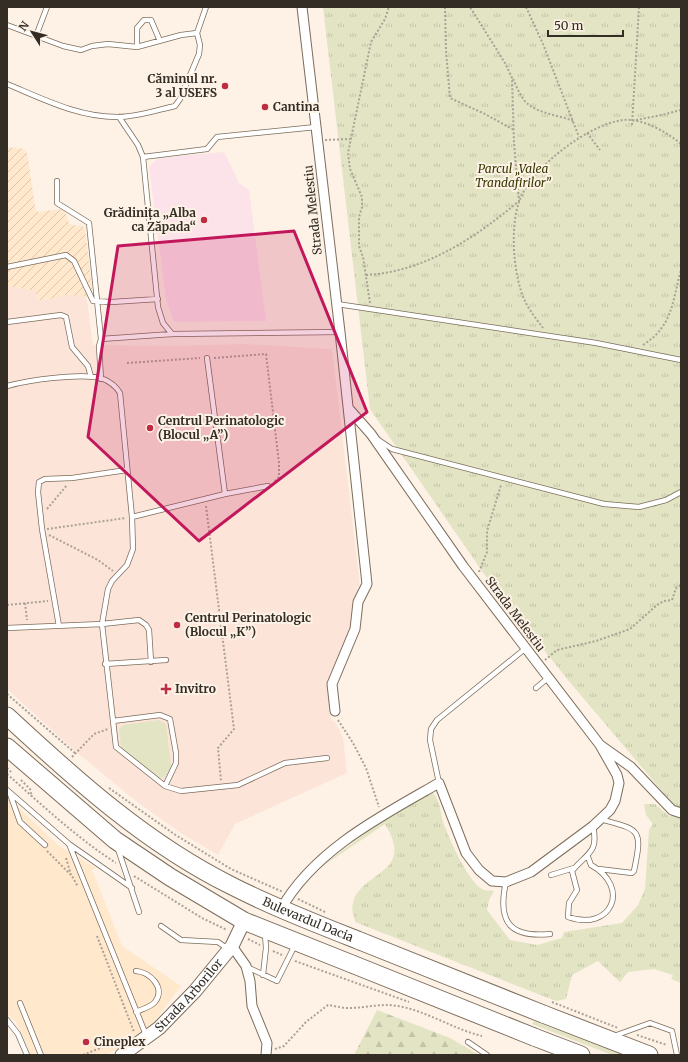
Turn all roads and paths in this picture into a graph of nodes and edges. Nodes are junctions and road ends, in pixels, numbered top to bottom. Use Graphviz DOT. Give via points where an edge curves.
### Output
graph roads {
  1 [pos="47,7"];
  2 [pos="206,7"];
  3 [pos="302,7"];
  4 [pos="389,7"];
  5 [pos="445,7"];
  6 [pos="470,7"];
  7 [pos="526,7"];
  8 [pos="638,7"];
  9 [pos="7,25"];
  10 [pos="197,33"];
  11 [pos="36,36"];
  12 [pos="160,41"];
  13 [pos="137,47"];
  14 [pos="512,78"];
  15 [pos="7,84"];
  16 [pos="681,110"];
  17 [pos="119,117"];
  18 [pos="633,120"];
  19 [pos="573,122"];
  20 [pos="632,125"];
  21 [pos="316,127"];
  22 [pos="514,130"];
  23 [pos="587,133"];
  24 [pos="579,137"];
  25 [pos="350,139"];
  26 [pos="318,140"];
  27 [pos="681,144"];
  28 [pos="600,150"];
  29 [pos="142,157"];
  30 [pos="57,181"];
  31 [pos="519,201"];
  32 [pos="7,267"];
  33 [pos="681,270"];
  34 [pos="366,275"];
  35 [pos="158,299"];
  36 [pos="98,302"];
  37 [pos="337,304"];
  38 [pos="371,307"];
  39 [pos="7,322"];
  40 [pos="340,332"];
  41 [pos="172,334"];
  42 [pos="549,336"];
  43 [pos="101,339"];
  44 [pos="633,350"];
  45 [pos="207,358"];
  46 [pos="681,360"];
  47 [pos="127,363"];
  48 [pos="91,377"];
  49 [pos="101,379"];
  50 [pos="7,386"];
  51 [pos="349,409"];
  52 [pos="371,434"];
  53 [pos="127,470"];
  54 [pos="72,478"];
  55 [pos="503,478"];
  56 [pos="268,486"];
  57 [pos="681,492"];
  58 [pos="225,494"];
  59 [pos="205,499"];
  60 [pos="41,516"];
  61 [pos="132,517"];
  62 [pos="42,529"];
  63 [pos="118,574"];
  64 [pos="475,581"];
  65 [pos="681,585"];
  66 [pos="54,600"];
  67 [pos="25,603"];
  68 [pos="7,605"];
  69 [pos="102,624"];
  70 [pos="59,626"];
  71 [pos="28,627"];
  72 [pos="7,628"];
  73 [pos="526,648"];
  74 [pos="166,660"];
  75 [pos="151,662"];
  76 [pos="105,664"];
  77 [pos="539,665"];
  78 [pos="549,677"];
  79 [pos="536,688"];
  80 [pos="7,694"];
  81 [pos="335,711"];
  82 [pos="7,716"];
  83 [pos="113,721"];
  84 [pos="113,727"];
  85 [pos="600,745"];
  86 [pos="7,747"];
  87 [pos="67,753"];
  88 [pos="75,753"];
  89 [pos="72,757"];
  90 [pos="327,758"];
  91 [pos="69,760"];
  92 [pos="7,768"];
  93 [pos="11,772"];
  94 [pos="7,774"];
  95 [pos="21,780"];
  96 [pos="439,783"];
  97 [pos="165,786"];
  98 [pos="221,786"];
  99 [pos="107,787"];
  100 [pos="8,791"];
  101 [pos="33,797"];
  102 [pos="44,807"];
  103 [pos="681,813"];
  104 [pos="382,816"];
  105 [pos="600,819"];
  106 [pos="593,826"];
  107 [pos="115,840"];
  108 [pos="69,844"];
  109 [pos="43,846"];
  110 [pos="65,856"];
  111 [pos="588,857"];
  112 [pos="575,867"];
  113 [pos="599,869"];
  114 [pos="551,875"];
  115 [pos="72,876"];
  116 [pos="506,882"];
  117 [pos="78,888"];
  118 [pos="132,888"];
  119 [pos="289,894"];
  120 [pos="281,909"];
  121 [pos="139,912"];
  122 [pos="327,913"];
  123 [pos="244,921"];
  124 [pos="160,926"];
  125 [pos="265,931"];
  126 [pos="96,933"];
  127 [pos="550,934"];
  128 [pos="296,943"];
  129 [pos="231,948"];
  130 [pos="246,966"];
  131 [pos="136,971"];
  132 [pos="263,975"];
  133 [pos="20,1004"];
  134 [pos="546,1007"];
  135 [pos="136,1012"];
  136 [pos="7,1020"];
  137 [pos="627,1031"];
  138 [pos="141,1036"];
  139 [pos="482,1036"];
  140 [pos="128,1037"];
  141 [pos="606,1039"];
  142 [pos="468,1042"];
  143 [pos="676,1048"];
  144 [pos="564,1051"];
  145 [pos="266,1054"];
  146 [pos="27,1055"];
  147 [pos="41,1055"];
  148 [pos="83,1055"];
  149 [pos="122,1055"];
  150 [pos="487,1055"];
  151 [pos="581,1055"];
  152 [pos="648,1055"];
  153 [pos="677,1055"];
  1 -- 11 [label="lane"];
  2 -- 10 [label="lane"];
  3 -- 21 [label="street, Strada Melestiu"];
  4 -- 25 [label="path" via="371,42"];
  5 -- 22 [label="path" via="450,98"];
  6 -- 14 [label="path"];
  7 -- 19 [label="path"];
  8 -- 18 [label="path"];
  9 -- 11 [label="lane"];
  10 -- 12 [label="lane"];
  10 -- 17 [label="lane" via="199,54 175,106"];
  11 -- 13 [label="lane" via="81,50 108,44"];
  12 -- 13 [label="lane"];
  12 -- 13 [label="lane" via="151,20 144,20 137,28"];
  14 -- 19 [label="path" via="527,104 541,112 561,116"];
  14 -- 22 [label="path"];
  15 -- 17 [label="lane" via="78,112"];
  16 -- 18 [label="path"];
  17 -- 29 [label="lane" via="138,145"];
  18 -- 20 [label="path"];
  18 -- 23 [label="path" via="608,124"];
  18 -- 27 [label="path" via="662,131"];
  19 -- 24 [label="path"];
  21 -- 26 [label="street, Strada Melestiu"];
  21 -- 29 [label="lane" via="216,137 207,150"];
  22 -- 31 [label="path"];
  23 -- 24 [label="path"];
  23 -- 28 [label="path"];
  24 -- 31 [label="path" via="542,168"];
  25 -- 26 [label="path"];
  25 -- 34 [label="path" via="350,169 362,196 359,246"];
  26 -- 37 [label="street, Strada Melestiu"];
  29 -- 35 [label="lane"];
  30 -- 36 [label="lane" via="57,203 90,223"];
  31 -- 34 [label="path" via="477,235 432,258 402,270"];
  31 -- 42 [label="path" via="514,247 520,284 525,301"];
  32 -- 36 [label="lane" via="68,256 74,261 91,299"];
  33 -- 44 [label="path" via="672,309 662,328 656,337"];
  34 -- 38 [label="path"];
  35 -- 36 [label="lane"];
  35 -- 41 [label="lane" via="163,323"];
  36 -- 43 [label="lane"];
  37 -- 40 [label="street, Strada Melestiu"];
  37 -- 42 [label="lane"];
  39 -- 48 [label="lane" via="61,315 66,317 72,347 88,366"];
  40 -- 41 [label="lane"];
  40 -- 51 [label="street, Strada Melestiu"];
  41 -- 43 [label="lane"];
  42 -- 44 [label="lane"];
  43 -- 49 [label="lane"];
  44 -- 46 [label="lane"];
  45 -- 47 [label="path"];
  45 -- 56 [label="path" via="266,354 280,470 277,480"];
  45 -- 58 [label="lane"];
  48 -- 49 [label="lane"];
  48 -- 50 [label="lane"];
  49 -- 53 [label="lane" via="113,385 120,393"];
  51 -- 52 [label="street, Strada Melestiu"];
  51 -- 81 [label="street, Strada Melestiu" via="367,584 358,602 355,629 332,684"];
  52 -- 55 [label="lane" via="392,449"];
  52 -- 64 [label="street, Strada Melestiu"];
  53 -- 54 [label="lane"];
  53 -- 61 [label="lane"];
  54 -- 60 [label="path"];
  54 -- 60 [label="lane" via="45,479 39,482"];
  55 -- 57 [label="lane" via="604,504 639,507 666,500"];
  55 -- 64 [label="path" via="487,531 487,552"];
  56 -- 58 [label="lane"];
  58 -- 59 [label="lane"];
  59 -- 61 [label="lane"];
  59 -- 98 [label="path" via="234,729 218,748"];
  60 -- 62 [label="lane"];
  61 -- 62 [label="path"];
  61 -- 63 [label="lane" via="131,556"];
  62 -- 63 [label="path"];
  62 -- 66 [label="lane"];
  63 -- 69 [label="lane" via="108,589"];
  64 -- 73 [label="street, Strada Melestiu"];
  65 -- 77 [label="path" via="676,588 672,600 657,605 630,629 596,641 556,650"];
  66 -- 67 [label="path"];
  66 -- 70 [label="lane"];
  67 -- 68 [label="path"];
  67 -- 71 [label="path"];
  69 -- 70 [label="lane"];
  69 -- 75 [label="lane" via="142,621 149,630"];
  69 -- 76 [label="lane"];
  70 -- 71 [label="lane"];
  71 -- 72 [label="lane"];
  73 -- 77 [label="street, Strada Melestiu"];
  73 -- 96 [label="lane" via="437,720 431,729 430,740"];
  74 -- 75 [label="lane"];
  75 -- 76 [label="lane"];
  76 -- 83 [label="lane"];
  77 -- 78 [label="street, Strada Melestiu"];
  78 -- 79 [label="lane"];
  78 -- 85 [label="street, Strada Melestiu"];
  80 -- 88 [label="path"];
  81 -- 104 [label="path" via="366,768"];
  82 -- 120 [label="highway, Bulevardul Dacia" via="131,824 197,867"];
  83 -- 84 [label="lane"];
  83 -- 97 [label="lane" via="160,715 170,719 176,763"];
  84 -- 88 [label="path" via="94,734"];
  84 -- 97 [label="lane" via="118,750"];
  85 -- 103 [label="street, Strada Melestiu" via="632,767 672,810"];
  85 -- 105 [label="street" via="619,783 615,802"];
  86 -- 107 [label="highway, Bulevardul Dacia"];
  87 -- 89 [label="path"];
  88 -- 89 [label="path"];
  89 -- 91 [label="path"];
  90 -- 98 [label="lane" via="284,763 238,785"];
  92 -- 93 [label="path"];
  94 -- 101 [label="path"];
  95 -- 101 [label="path" via="30,789"];
  96 -- 104 [label="street"];
  96 -- 116 [label="street" via="466,853 479,870 492,881"];
  97 -- 98 [label="lane" via="181,791"];
  99 -- 119 [label="path" via="174,834 232,869"];
  100 -- 108 [label="lane"];
  100 -- 109 [label="lane" via="20,822"];
  101 -- 102 [label="path"];
  104 -- 119 [label="street" via="324,858"];
  105 -- 106 [label="street"];
  105 -- 113 [label="lane" via="636,831 639,848 632,872"];
  106 -- 111 [label="lane" via="596,836"];
  106 -- 116 [label="street" via="531,872"];
  107 -- 118 [label="lane"];
  107 -- 123 [label="highway, Bulevardul Dacia" via="170,877"];
  108 -- 118 [label="lane"];
  108 -- 135 [label="lane"];
  109 -- 115 [label="path"];
  110 -- 115 [label="path"];
  111 -- 112 [label="lane"];
  111 -- 113 [label="lane" via="591,865"];
  112 -- 113 [label="lane" via="572,871 577,890 569,903 567,914 568,917 583,920 599,917 610,908 613,900 607,877"];
  112 -- 114 [label="lane"];
  115 -- 117 [label="path"];
  116 -- 127 [label="lane" via="505,911 510,927 530,934"];
  118 -- 121 [label="lane"];
  119 -- 120 [label="street"];
  119 -- 122 [label="path"];
  120 -- 134 [label="highway, Bulevardul Dacia, bridge" via="360,942"];
  123 -- 125 [label="highway, Bulevardul Dacia"];
  123 -- 129 [label="street, Strada Arborilor"];
  124 -- 129 [label="lane" via="181,940 218,942"];
  125 -- 128 [label="highway, Bulevardul Dacia"];
  125 -- 132 [label="lane"];
  126 -- 138 [label="path"];
  128 -- 132 [label="lane" via="277,981"];
  128 -- 144 [label="highway, Bulevardul Dacia, bridge"];
  129 -- 130 [label="street, Strada Arborilor"];
  129 -- 138 [label="street, Strada Arborilor" via="195,991"];
  130 -- 132 [label="lane"];
  130 -- 145 [label="street, Strada Arborilor" via="252,1006 267,1043"];
  131 -- 135 [label="lane" via="154,979 158,986 158,995 154,1003"];
  133 -- 147 [label="lane"];
  134 -- 137 [label="path"];
  134 -- 141 [label="highway, Bulevardul Dacia"];
  135 -- 138 [label="lane"];
  136 -- 146 [label="lane" via="18,1034"];
  137 -- 141 [label="lane"];
  137 -- 143 [label="path"];
  137 -- 143 [label="lane" via="650,1023 672,1031"];
  138 -- 149 [label="street, Strada Arborilor"];
  139 -- 145 [label="path" via="398,1006 380,1004 350,1008 328,1005 306,1022 284,1046"];
  140 -- 148 [label="path"];
  141 -- 152 [label="highway, Bulevardul Dacia"];
  142 -- 150 [label="lane"];
  143 -- 153 [label="lane"];
  144 -- 151 [label="highway, Bulevardul Dacia"];
}
